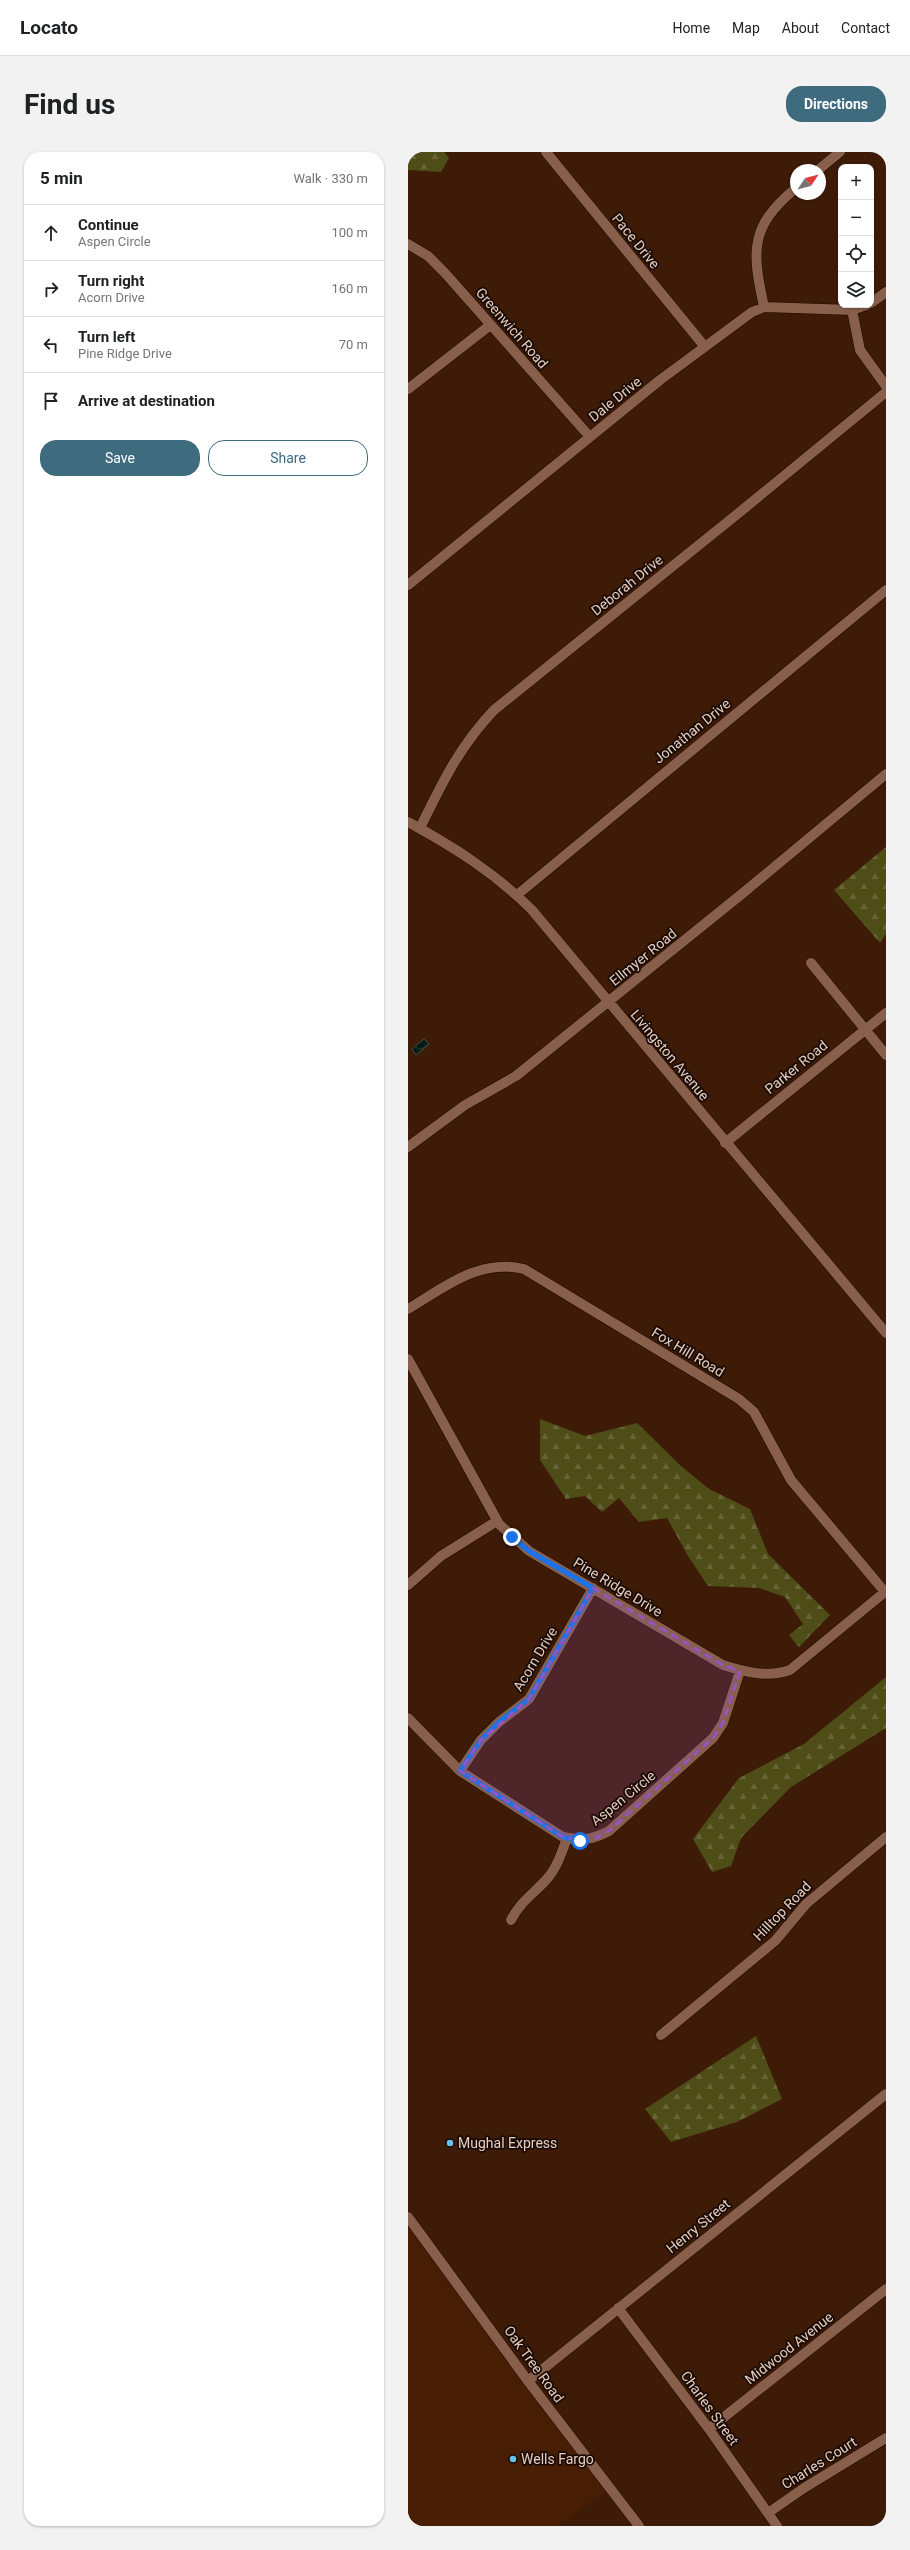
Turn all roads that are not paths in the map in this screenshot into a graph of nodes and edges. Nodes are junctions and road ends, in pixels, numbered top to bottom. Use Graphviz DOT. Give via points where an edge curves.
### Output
graph roads {
  1 [pos="546,152"];
  2 [pos="840,152"];
  3 [pos="825,164"];
  4 [pos="790,194"];
  5 [pos="408,244"];
  6 [pos="886,292"];
  7 [pos="874,301"];
  8 [pos="764,307"];
  9 [pos="858,308"];
  10 [pos="852,310"];
  11 [pos="489,326"];
  12 [pos="705,347"];
  13 [pos="886,386"];
  14 [pos="408,389"];
  15 [pos="886,392"];
  16 [pos="590,437"];
  17 [pos="408,585"];
  18 [pos="886,590"];
  19 [pos="886,774"];
  20 [pos="408,822"];
  21 [pos="420,828"];
  22 [pos="517,895"];
  23 [pos="811,963"];
  24 [pos="608,1003"];
  25 [pos="886,1014"];
  26 [pos="865,1029"];
  27 [pos="886,1055"];
  28 [pos="725,1143"];
  29 [pos="408,1147"];
  30 [pos="408,1309"];
  31 [pos="886,1333"];
  32 [pos="408,1359"];
  33 [pos="497,1521"];
  34 [pos="408,1585"];
  35 [pos="593,1588"];
  36 [pos="886,1591"];
  37 [pos="740,1671"];
  38 [pos="408,1718"];
  39 [pos="460,1771"];
  40 [pos="886,1837"];
  41 [pos="567,1838"];
  42 [pos="511,1920"];
  43 [pos="660,2035"];
  44 [pos="886,2094"];
  45 [pos="408,2217"];
  46 [pos="886,2289"];
  47 [pos="618,2308"];
  48 [pos="528,2381"];
  49 [pos="709,2429"];
  50 [pos="886,2438"];
  51 [pos="768,2513"];
  52 [pos="639,2526"];
  53 [pos="777,2526"];
  1 -- 12 [label="street, Pace Drive"];
  2 -- 3 [label="street"];
  4 -- 8 [label="street" via="767,215 755,248 755,267"];
  5 -- 11 [label="street, Greenwich Road" via="428,256 439,267"];
  6 -- 7 [label="street"];
  8 -- 10 [label="street, Dale Drive"];
  8 -- 12 [label="street, Dale Drive" via="752,312"];
  9 -- 10 [label="street, Dale Drive"];
  10 -- 13 [label="street" via="860,350"];
  11 -- 14 [label="street"];
  11 -- 16 [label="street, Greenwich Road"];
  12 -- 16 [label="street, Dale Drive"];
  15 -- 21 [label="street, Deborah Drive" via="494,710 476,728 451,764"];
  16 -- 17 [label="street, Dale Drive"];
  18 -- 22 [label="street, Jonathan Drive"];
  19 -- 24 [label="street, Ellmyer Road"];
  20 -- 21 [label="street, Livingston Avenue"];
  21 -- 22 [label="street, Livingston Avenue" via="476,862"];
  22 -- 24 [label="street, Livingston Avenue"];
  23 -- 26 [label="street"];
  24 -- 28 [label="street, Livingston Avenue"];
  24 -- 29 [label="street, Ellmyer Road" via="516,1076 465,1105"];
  25 -- 26 [label="street, Parker Road"];
  26 -- 27 [label="street"];
  26 -- 28 [label="street, Parker Road"];
  28 -- 31 [label="street, Livingston Avenue"];
  30 -- 36 [label="street, Fox Hill Road" via="477,1271 492,1266 508,1265 524,1269 739,1399 754,1412 791,1480"];
  32 -- 33 [label="street, Pine Ridge Drive"];
  33 -- 34 [label="street" via="441,1556"];
  33 -- 35 [label="street, Pine Ridge Drive" via="529,1551"];
  35 -- 37 [label="street, Pine Ridge Drive" via="723,1665"];
  35 -- 39 [label="street, Acorn Drive" via="529,1699 481,1740"];
  36 -- 37 [label="street, Pine Ridge Drive" via="790,1670 779,1674"];
  37 -- 41 [label="street, Aspen Circle" via="723,1723 713,1738 609,1831 596,1838 580,1841"];
  38 -- 39 [label="street, Aspen Circle"];
  39 -- 41 [label="street, Aspen Circle"];
  40 -- 43 [label="street, Hilltop Road" via="806,1904 775,1941"];
  41 -- 42 [label="street" via="556,1865 546,1880 517,1908"];
  44 -- 47 [label="street, Henry Street"];
  45 -- 48 [label="street, Oak Tree Road"];
  46 -- 49 [label="street, Midwood Avenue"];
  47 -- 48 [label="street, Henry Street"];
  47 -- 49 [label="street, Charles Street"];
  48 -- 52 [label="street, Oak Tree Road"];
  49 -- 51 [label="street, Charles Street"];
  50 -- 51 [label="street, Charles Court"];
  51 -- 53 [label="street, Charles Street"];
}
